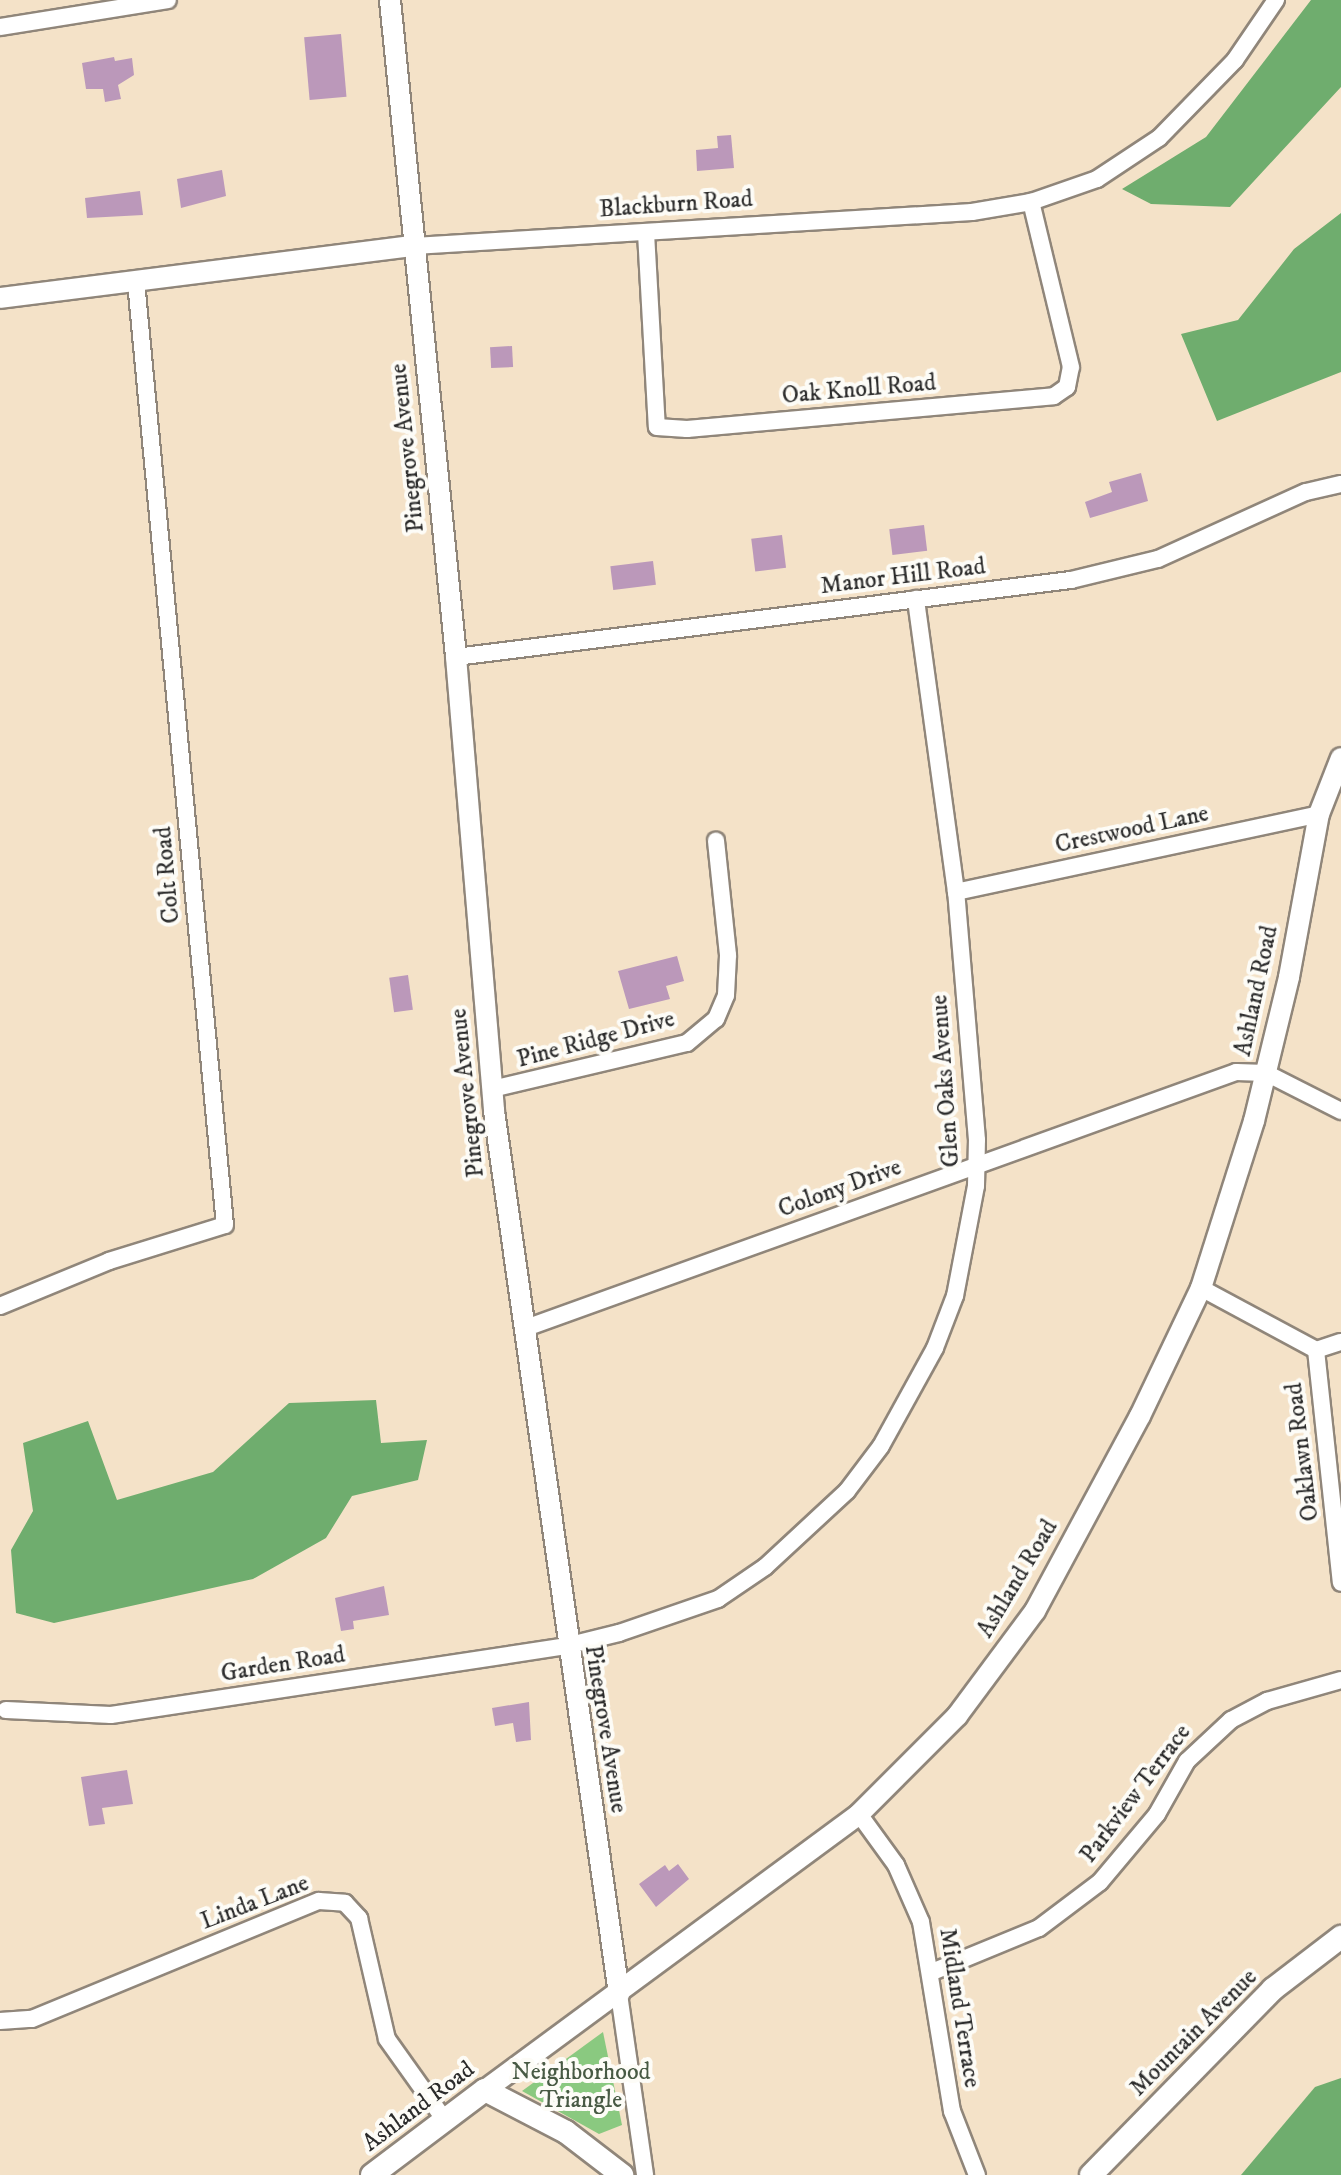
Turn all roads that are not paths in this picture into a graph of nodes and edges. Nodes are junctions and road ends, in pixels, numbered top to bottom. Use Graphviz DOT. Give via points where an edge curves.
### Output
graph roads {
  1 [pos="168,0"];
  2 [pos="390,0"];
  3 [pos="1276,0"];
  4 [pos="0,27"];
  5 [pos="1031,202"];
  6 [pos="646,233"];
  7 [pos="414,246"];
  8 [pos="136,282"];
  9 [pos="0,298"];
  10 [pos="1341,484"];
  11 [pos="916,599"];
  12 [pos="456,657"];
  13 [pos="1341,758"];
  14 [pos="1319,814"];
  15 [pos="716,841"];
  16 [pos="956,892"];
  17 [pos="1266,1073"];
  18 [pos="492,1089"];
  19 [pos="1341,1111"];
  20 [pos="976,1166"];
  21 [pos="1201,1288"];
  22 [pos="0,1306"];
  23 [pos="523,1329"];
  24 [pos="1341,1342"];
  25 [pos="1316,1350"];
  26 [pos="1341,1583"];
  27 [pos="566,1646"];
  28 [pos="1341,1680"];
  29 [pos="6,1710"];
  30 [pos="859,1814"];
  31 [pos="1341,1937"];
  32 [pos="932,1972"];
  33 [pos="619,1994"];
  34 [pos="0,2021"];
  35 [pos="485,2090"];
  36 [pos="444,2119"];
  37 [pos="372,2175"];
  38 [pos="621,2175"];
  39 [pos="645,2175"];
  40 [pos="977,2175"];
  41 [pos="1091,2175"];
  1 -- 4 [label="street"];
  2 -- 7 [label="street, Pinegrove Avenue"];
  3 -- 5 [label="street, Blackburn Road" via="1235,60 1159,138 1097,179"];
  5 -- 6 [label="street, Blackburn Road" via="972,212"];
  5 -- 6 [label="street, Oak Knoll Road" via="1071,367 1067,387 1054,396 687,429 657,427"];
  6 -- 7 [label="street, Blackburn Road"];
  7 -- 8 [label="street, Blackburn Road"];
  7 -- 12 [label="street, Pinegrove Avenue"];
  8 -- 9 [label="street, Blackburn Road"];
  8 -- 22 [label="street, Colt Road" via="225,1225 109,1261"];
  10 -- 11 [label="street, Manor Hill Road" via="1306,492 1158,559 1071,580"];
  11 -- 12 [label="street, Manor Hill Road"];
  11 -- 16 [label="street, Glen Oaks Avenue"];
  12 -- 18 [label="street, Pinegrove Avenue"];
  13 -- 14 [label="street, Ashland Road"];
  14 -- 16 [label="street, Crestwood Lane"];
  14 -- 17 [label="street, Ashland Road"];
  15 -- 18 [label="street, Pine Ridge Drive" via="728,955 726,995 716,1019 687,1043 519,1087"];
  16 -- 20 [label="street, Glen Oaks Avenue"];
  17 -- 19 [label="street"];
  17 -- 20 [label="street, Colony Drive" via="1236,1072"];
  17 -- 21 [label="street, Ashland Road"];
  18 -- 23 [label="street, Pinegrove Avenue"];
  20 -- 23 [label="street, Colony Drive"];
  20 -- 27 [label="street, Glen Oaks Avenue" via="968,1241 935,1348 889,1435 847,1491 786,1549 718,1599"];
  21 -- 25 [label="street, Oaklawn Road"];
  21 -- 30 [label="street, Ashland Road" via="1140,1416 1035,1611 957,1716"];
  23 -- 27 [label="street, Pinegrove Avenue"];
  24 -- 25 [label="street"];
  25 -- 26 [label="street, Oaklawn Road"];
  27 -- 29 [label="street, Garden Road" via="111,1715"];
  27 -- 33 [label="street, Pinegrove Avenue"];
  28 -- 32 [label="street, Parkview Terrace" via="1267,1701 1231,1720 1187,1761 1157,1814 1100,1882 1027,1934"];
  30 -- 32 [label="street, Midland Terrace" via="910,1893"];
  30 -- 33 [label="street, Ashland Road"];
  31 -- 41 [label="main road, Mountain Avenue" via="1273,1989"];
  32 -- 40 [label="street, Midland Terrace" via="952,2111"];
  33 -- 35 [label="street, Ashland Road"];
  33 -- 39 [label="street, Pinegrove Avenue"];
  34 -- 36 [label="street, Linda Lane" via="32,2019 319,1901 345,1903 359,1918 387,2039"];
  35 -- 36 [label="main road, Ashland Road"];
  35 -- 38 [label="main road" via="566,2132"];
  36 -- 37 [label="main road, Ashland Road"];
}
